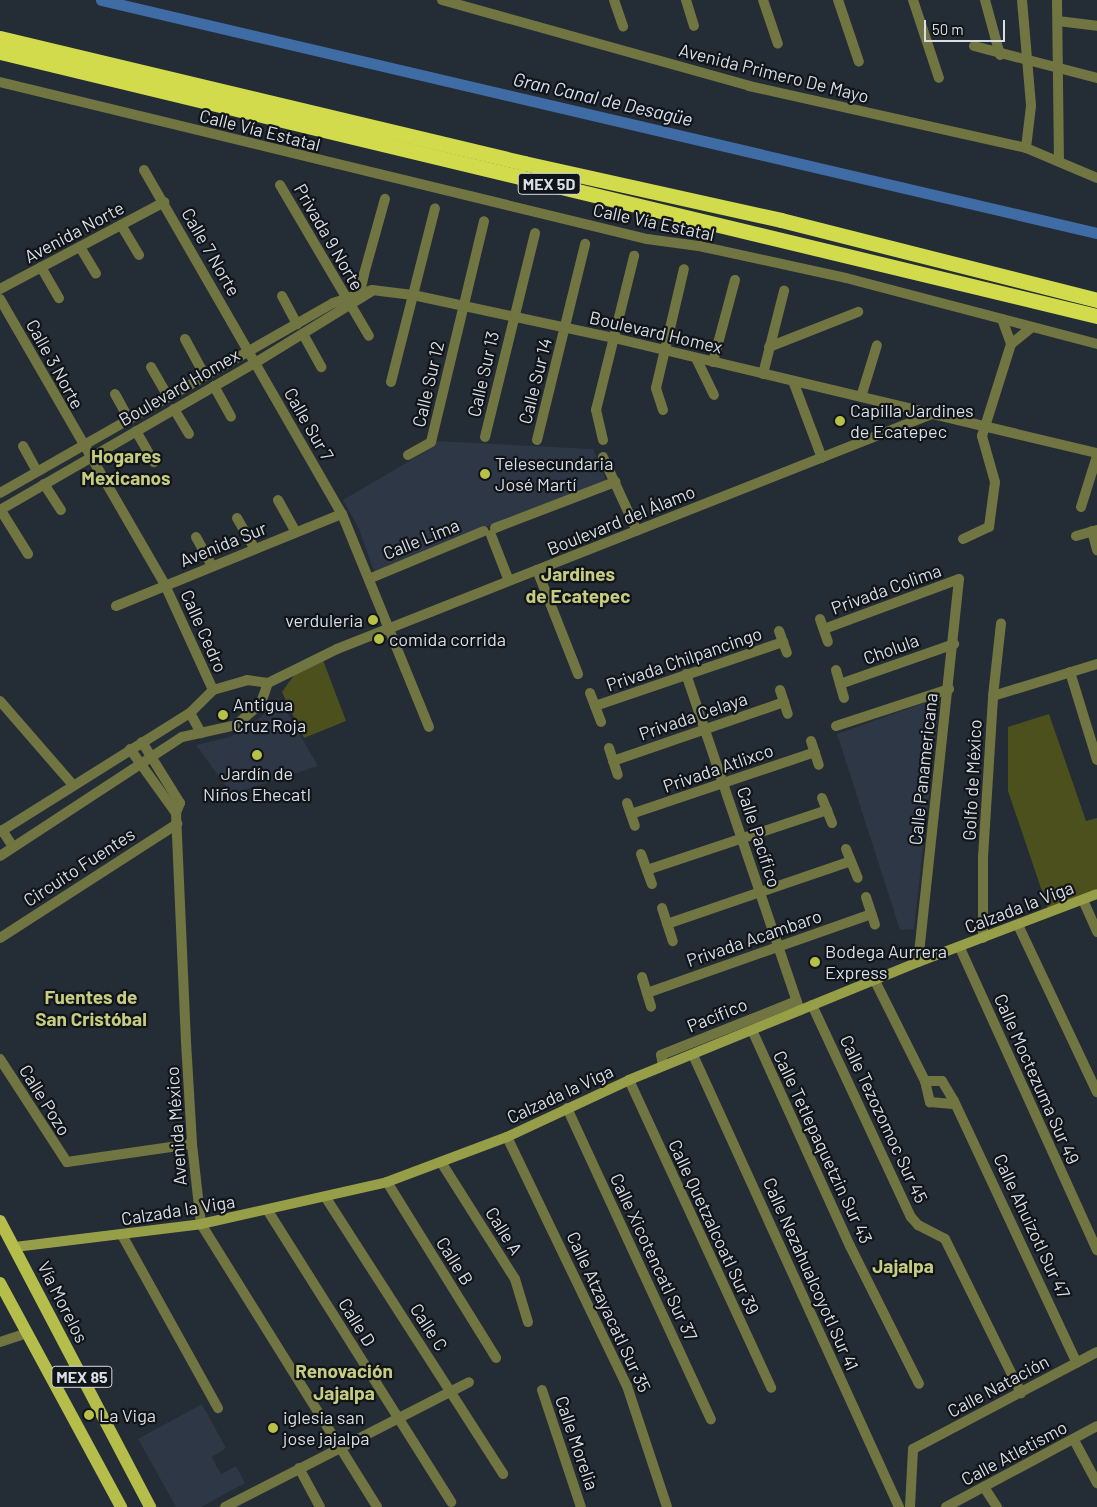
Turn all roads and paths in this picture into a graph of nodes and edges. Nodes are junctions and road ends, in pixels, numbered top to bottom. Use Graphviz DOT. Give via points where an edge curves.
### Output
graph roads {
  1 [pos="442,0"];
  2 [pos="614,0"];
  3 [pos="686,0"];
  4 [pos="763,0"];
  5 [pos="838,0"];
  6 [pos="913,0"];
  7 [pos="984,0"];
  8 [pos="1022,0"];
  9 [pos="1057,0"];
  10 [pos="1058,21"];
  11 [pos="622,26"];
  12 [pos="694,26"];
  13 [pos="1097,26"];
  14 [pos="0,38"];
  15 [pos="778,44"];
  16 [pos="974,46"];
  17 [pos="0,52"];
  18 [pos="1000,54"];
  19 [pos="1026,61"];
  20 [pos="859,62"];
  21 [pos="1058,69"];
  22 [pos="939,78"];
  23 [pos="1097,78"];
  24 [pos="0,82"];
  25 [pos="1026,148"];
  26 [pos="1059,160"];
  27 [pos="144,170"];
  28 [pos="1097,178"];
  29 [pos="280,185"];
  30 [pos="385,199"];
  31 [pos="164,202"];
  32 [pos="435,208"];
  33 [pos="484,221"];
  34 [pos="121,225"];
  35 [pos="535,233"];
  36 [pos="585,244"];
  37 [pos="80,247"];
  38 [pos="139,255"];
  39 [pos="634,256"];
  40 [pos="41,267"];
  41 [pos="684,269"];
  42 [pos="96,274"];
  43 [pos="735,280"];
  44 [pos="0,289"];
  45 [pos="784,291"];
  46 [pos="361,295"];
  47 [pos="413,295"];
  48 [pos="282,296"];
  49 [pos="59,298"];
  50 [pos="0,299"];
  51 [pos="1097,300"];
  52 [pos="347,302"];
  53 [pos="462,307"];
  54 [pos="858,312"];
  55 [pos="1097,316"];
  56 [pos="512,317"];
  57 [pos="1002,319"];
  58 [pos="297,324"];
  59 [pos="1032,327"];
  60 [pos="564,329"];
  61 [pos="303,334"];
  62 [pos="370,336"];
  63 [pos="614,338"];
  64 [pos="185,339"];
  65 [pos="1011,344"];
  66 [pos="1097,344"];
  67 [pos="876,345"];
  68 [pos="769,347"];
  69 [pos="248,351"];
  70 [pos="665,351"];
  71 [pos="696,358"];
  72 [pos="713,362"];
  73 [pos="255,363"];
  74 [pos="152,367"];
  75 [pos="321,367"];
  76 [pos="763,374"];
  77 [pos="205,376"];
  78 [pos="793,381"];
  79 [pos="391,382"];
  80 [pos="214,386"];
  81 [pos="114,394"];
  82 [pos="714,395"];
  83 [pos="168,397"];
  84 [pos="861,397"];
  85 [pos="174,409"];
  86 [pos="663,410"];
  87 [pos="932,414"];
  88 [pos="231,418"];
  89 [pos="129,419"];
  90 [pos="986,426"];
  91 [pos="136,431"];
  92 [pos="189,434"];
  93 [pos="484,438"];
  94 [pos="537,440"];
  95 [pos="603,440"];
  96 [pos="82,445"];
  97 [pos="23,446"];
  98 [pos="408,455"];
  99 [pos="1097,455"];
  100 [pos="603,457"];
  101 [pos="90,458"];
  102 [pos="822,458"];
  103 [pos="154,462"];
  104 [pos="37,471"];
  105 [pos="615,482"];
  106 [pos="44,484"];
  107 [pos="0,492"];
  108 [pos="278,500"];
  109 [pos="1082,507"];
  110 [pos="0,510"];
  111 [pos="61,510"];
  112 [pos="342,514"];
  113 [pos="237,518"];
  114 [pos="1094,530"];
  115 [pos="637,531"];
  116 [pos="296,532"];
  117 [pos="490,532"];
  118 [pos="1076,536"];
  119 [pos="196,537"];
  120 [pos="963,539"];
  121 [pos="255,549"];
  122 [pos="1097,550"];
  123 [pos="28,554"];
  124 [pos="212,566"];
  125 [pos="537,570"];
  126 [pos="371,578"];
  127 [pos="959,579"];
  128 [pos="509,581"];
  129 [pos="165,585"];
  130 [pos="116,606"];
  131 [pos="820,619"];
  132 [pos="1001,623"];
  133 [pos="390,628"];
  134 [pos="824,629"];
  135 [pos="780,631"];
  136 [pos="783,642"];
  137 [pos="828,642"];
  138 [pos="954,644"];
  139 [pos="787,653"];
  140 [pos="1097,664"];
  141 [pos="836,670"];
  142 [pos="1070,672"];
  143 [pos="578,674"];
  144 [pos="686,674"];
  145 [pos="268,682"];
  146 [pos="840,684"];
  147 [pos="949,689"];
  148 [pos="213,690"];
  149 [pos="780,690"];
  150 [pos="590,693"];
  151 [pos="993,696"];
  152 [pos="844,698"];
  153 [pos="784,702"];
  154 [pos="595,706"];
  155 [pos="2,707"];
  156 [pos="190,713"];
  157 [pos="788,714"];
  158 [pos="601,722"];
  159 [pos="836,726"];
  160 [pos="429,727"];
  161 [pos="704,728"];
  162 [pos="201,733"];
  163 [pos="811,741"];
  164 [pos="142,742"];
  165 [pos="609,748"];
  166 [pos="130,749"];
  167 [pos="815,752"];
  168 [pos="151,757"];
  169 [pos="1097,760"];
  170 [pos="613,761"];
  171 [pos="139,764"];
  172 [pos="819,764"];
  173 [pos="618,775"];
  174 [pos="724,784"];
  175 [pos="73,785"];
  176 [pos="822,798"];
  177 [pos="627,803"];
  178 [pos="827,810"];
  179 [pos="176,813"];
  180 [pos="631,814"];
  181 [pos="832,823"];
  182 [pos="176,824"];
  183 [pos="635,826"];
  184 [pos="1,831"];
  185 [pos="742,837"];
  186 [pos="13,847"];
  187 [pos="846,849"];
  188 [pos="641,854"];
  189 [pos="0,856"];
  190 [pos="851,861"];
  191 [pos="647,870"];
  192 [pos="858,878"];
  193 [pos="652,884"];
  194 [pos="760,893"];
  195 [pos="1097,894"];
  196 [pos="866,897"];
  197 [pos="1082,900"];
  198 [pos="662,908"];
  199 [pos="871,914"];
  200 [pos="667,924"];
  201 [pos="875,925"];
  202 [pos="1018,925"];
  203 [pos="1097,932"];
  204 [pos="0,938"];
  205 [pos="983,938"];
  206 [pos="673,941"];
  207 [pos="778,947"];
  208 [pos="960,948"];
  209 [pos="918,962"];
  210 [pos="642,977"];
  211 [pos="875,981"];
  212 [pos="647,993"];
  213 [pos="798,1005"];
  214 [pos="812,1005"];
  215 [pos="651,1007"];
  216 [pos="752,1030"];
  217 [pos="693,1055"];
  218 [pos="0,1059"];
  219 [pos="663,1066"];
  220 [pos="629,1080"];
  221 [pos="926,1081"];
  222 [pos="1097,1092"];
  223 [pos="955,1104"];
  224 [pos="567,1108"];
  225 [pos="506,1137"];
  226 [pos="192,1144"];
  227 [pos="441,1162"];
  228 [pos="387,1182"];
  229 [pos="326,1198"];
  230 [pos="268,1211"];
  231 [pos="0,1220"];
  232 [pos="201,1224"];
  233 [pos="122,1236"];
  234 [pos="15,1247"];
  235 [pos="1097,1250"];
  236 [pos="0,1283"];
  237 [pos="528,1322"];
  238 [pos="26,1333"];
  239 [pos="0,1342"];
  240 [pos="1097,1352"];
  241 [pos="496,1358"];
  242 [pos="1077,1363"];
  243 [pos="469,1382"];
  244 [pos="919,1384"];
  245 [pos="771,1388"];
  246 [pos="542,1390"];
  247 [pos="451,1391"];
  248 [pos="1021,1393"];
  249 [pos="218,1408"];
  250 [pos="398,1418"];
  251 [pos="711,1420"];
  252 [pos="1097,1426"];
  253 [pos="1074,1440"];
  254 [pos="339,1448"];
  255 [pos="299,1468"];
  256 [pos="503,1474"];
  257 [pos="1097,1484"];
  258 [pos="984,1487"];
  259 [pos="451,1502"];
  260 [pos="121,1507"];
  261 [pos="150,1507"];
  262 [pos="225,1507"];
  263 [pos="320,1507"];
  264 [pos="377,1507"];
  265 [pos="581,1507"];
  266 [pos="667,1507"];
  267 [pos="900,1507"];
  268 [pos="910,1507"];
  269 [pos="946,1507"];
  270 [pos="997,1507"];
  1 -- 25 [label="street, Avenida Primero De Mayo" via="749,86"];
  2 -- 11 [label="street"];
  3 -- 12 [label="street"];
  4 -- 15 [label="street"];
  5 -- 20 [label="street"];
  6 -- 22 [label="street"];
  7 -- 18 [label="street"];
  8 -- 19 [label="street"];
  9 -- 10 [label="street"];
  10 -- 13 [label="street"];
  10 -- 21 [label="street"];
  14 -- 51 [label="highway, MEX 5D" via="781,220"];
  16 -- 18 [label="street"];
  17 -- 55 [label="highway, MEX 5D"];
  18 -- 19 [label="street"];
  19 -- 21 [label="street"];
  19 -- 25 [label="street" via="1031,106"];
  21 -- 23 [label="street"];
  21 -- 26 [label="street"];
  24 -- 57 [label="street, Calle Vía Estatal" via="648,239 846,278"];
  25 -- 26 [label="street, Avenida Primero De Mayo"];
  26 -- 28 [label="street, Avenida Primero De Mayo"];
  27 -- 31 [label="street, Calle 7 Norte"];
  29 -- 52 [label="street, Privada 9 Norte"];
  30 -- 46 [label="street"];
  31 -- 34 [label="street, Avenida Norte"];
  31 -- 69 [label="street, Calle 7 Norte"];
  32 -- 47 [label="street"];
  33 -- 53 [label="street, Calle Sur 12"];
  34 -- 37 [label="street, Avenida Norte"];
  34 -- 38 [label="street"];
  35 -- 56 [label="street, Calle Sur 13"];
  36 -- 60 [label="street, Calle Sur 14"];
  37 -- 40 [label="street, Avenida Norte"];
  37 -- 42 [label="street"];
  39 -- 63 [label="street"];
  40 -- 44 [label="street, Avenida Norte"];
  40 -- 49 [label="street"];
  41 -- 70 [label="street"];
  43 -- 72 [label="street"];
  45 -- 68 [label="street"];
  46 -- 47 [label="street, Boulevard Homex" via="372,290"];
  46 -- 52 [label="street, Boulevard Homex"];
  47 -- 53 [label="street, Boulevard Homex"];
  47 -- 79 [label="street"];
  48 -- 58 [label="street"];
  50 -- 96 [label="street, Calle 3 Norte"];
  52 -- 58 [label="street, Boulevard Homex"];
  52 -- 61 [label="street, Boulevard Homex"];
  52 -- 62 [label="street, Privada 9 Norte"];
  53 -- 56 [label="street, Boulevard Homex"];
  53 -- 98 [label="street, Calle Sur 12" via="431,442"];
  54 -- 68 [label="street"];
  56 -- 60 [label="street, Boulevard Homex"];
  56 -- 93 [label="street, Calle Sur 13"];
  57 -- 59 [label="street, Calle Vía Estatal"];
  57 -- 65 [label="street"];
  58 -- 69 [label="street, Boulevard Homex"];
  59 -- 65 [label="street"];
  59 -- 66 [label="street, Calle Vía Estatal"];
  60 -- 63 [label="street, Boulevard Homex"];
  60 -- 94 [label="street, Calle Sur 14"];
  61 -- 73 [label="street, Boulevard Homex"];
  61 -- 75 [label="street"];
  63 -- 70 [label="street, Boulevard Homex"];
  63 -- 95 [label="street" via="596,410"];
  64 -- 77 [label="street"];
  65 -- 90 [label="street"];
  67 -- 84 [label="street"];
  68 -- 76 [label="street"];
  69 -- 73 [label="street, Calle Sur 7"];
  69 -- 77 [label="street, Boulevard Homex"];
  70 -- 71 [label="street, Boulevard Homex"];
  70 -- 86 [label="street" via="656,388"];
  71 -- 72 [label="street, Boulevard Homex"];
  71 -- 82 [label="street"];
  72 -- 76 [label="street, Boulevard Homex"];
  73 -- 80 [label="street, Boulevard Homex"];
  73 -- 112 [label="street, Calle Sur 7"];
  74 -- 83 [label="street"];
  76 -- 78 [label="street, Boulevard Homex"];
  77 -- 83 [label="street, Boulevard Homex"];
  78 -- 84 [label="street, Boulevard Homex"];
  78 -- 102 [label="street"];
  80 -- 85 [label="street, Boulevard Homex"];
  80 -- 88 [label="street"];
  81 -- 89 [label="street"];
  83 -- 89 [label="street, Boulevard Homex"];
  84 -- 87 [label="street, Boulevard Homex"];
  85 -- 91 [label="street, Boulevard Homex"];
  85 -- 92 [label="street"];
  87 -- 90 [label="street, Boulevard Homex"];
  87 -- 102 [label="street, Boulevard del Álamo"];
  89 -- 96 [label="street, Boulevard Homex"];
  90 -- 99 [label="street, Boulevard Homex"];
  90 -- 120 [label="street" via="982,436 995,482 989,526 983,532"];
  91 -- 101 [label="street, Boulevard Homex"];
  91 -- 103 [label="street"];
  96 -- 101 [label="street, Calle 3 Norte"];
  96 -- 104 [label="street, Boulevard Homex"];
  97 -- 104 [label="street"];
  99 -- 109 [label="street"];
  100 -- 105 [label="street"];
  101 -- 106 [label="street, Boulevard Homex"];
  101 -- 129 [label="street, Calle Cedro"];
  102 -- 115 [label="street, Boulevard del Álamo"];
  104 -- 107 [label="street, Boulevard Homex"];
  105 -- 115 [label="street"];
  105 -- 117 [label="street, Calle Lima"];
  106 -- 110 [label="street, Boulevard Homex"];
  106 -- 111 [label="street"];
  108 -- 116 [label="street"];
  110 -- 123 [label="street"];
  112 -- 116 [label="street, Avenida Sur"];
  112 -- 126 [label="street, Calle Sur 7"];
  113 -- 121 [label="street"];
  114 -- 118 [label="street"];
  114 -- 122 [label="street"];
  115 -- 125 [label="street, Boulevard del Álamo"];
  116 -- 121 [label="street, Avenida Sur"];
  117 -- 126 [label="street, Calle Lima"];
  117 -- 128 [label="street"];
  119 -- 124 [label="street"];
  121 -- 124 [label="street, Avenida Sur"];
  124 -- 129 [label="street, Avenida Sur"];
  125 -- 128 [label="street, Boulevard del Álamo"];
  125 -- 143 [label="street"];
  126 -- 133 [label="street, Calle Sur 7"];
  127 -- 134 [label="street, Privada Colima"];
  127 -- 138 [label="street, Calle Panamericana"];
  128 -- 133 [label="street, Boulevard del Álamo"];
  129 -- 130 [label="street, Avenida Sur"];
  129 -- 148 [label="street, Calle Cedro"];
  131 -- 134 [label="street, Privada Colima"];
  132 -- 151 [label="street, Golfo de México"];
  133 -- 145 [label="street, Boulevard del Álamo"];
  133 -- 160 [label="street, Calle Sur 7"];
  134 -- 137 [label="street, Privada Colima"];
  135 -- 136 [label="street, Privada Chilpancingo"];
  136 -- 139 [label="street, Privada Chilpancingo"];
  136 -- 144 [label="street, Privada Chilpancingo"];
  138 -- 146 [label="street, Cholula"];
  138 -- 147 [label="street, Calle Panamericana"];
  140 -- 142 [label="street"];
  141 -- 146 [label="street"];
  142 -- 151 [label="street"];
  142 -- 169 [label="street"];
  144 -- 154 [label="street, Privada Chilpancingo"];
  144 -- 161 [label="street, Calle Pacífico"];
  145 -- 148 [label="street" via="246,680"];
  145 -- 162 [label="street" via="261,703 246,718 236,725"];
  146 -- 152 [label="street"];
  147 -- 159 [label="street"];
  147 -- 209 [label="street, Calle Panamericana"];
  148 -- 156 [label="street"];
  149 -- 153 [label="street"];
  150 -- 154 [label="street, Privada Chilpancingo"];
  151 -- 205 [label="street, Golfo de México" via="983,857"];
  153 -- 157 [label="street"];
  153 -- 161 [label="street, Privada Celaya"];
  154 -- 158 [label="street, Privada Chilpancingo"];
  155 -- 175 [label="street"];
  156 -- 162 [label="street"];
  156 -- 164 [label="street"];
  161 -- 170 [label="street, Privada Celaya"];
  161 -- 174 [label="street, Calle Pacífico"];
  162 -- 168 [label="street" via="182,737"];
  163 -- 167 [label="street"];
  164 -- 166 [label="street"];
  164 -- 168 [label="street, Avenida México"];
  165 -- 170 [label="street"];
  166 -- 171 [label="street"];
  166 -- 175 [label="street"];
  167 -- 172 [label="street"];
  167 -- 174 [label="street, Privada Atlixco"];
  168 -- 171 [label="street"];
  168 -- 179 [label="street, Avenida México" via="180,803"];
  170 -- 173 [label="street"];
  171 -- 179 [label="street"];
  171 -- 186 [label="street"];
  174 -- 180 [label="street, Privada Atlixco"];
  174 -- 185 [label="street, Calle Pacífico"];
  175 -- 184 [label="street"];
  176 -- 178 [label="street"];
  177 -- 180 [label="street"];
  178 -- 181 [label="street"];
  178 -- 185 [label="street"];
  179 -- 182 [label="street, Avenida México"];
  180 -- 183 [label="street"];
  182 -- 204 [label="street, Circuito Fuentes"];
  182 -- 226 [label="street, Avenida México"];
  184 -- 186 [label="street"];
  185 -- 191 [label="street"];
  185 -- 194 [label="street, Calle Pacífico"];
  186 -- 189 [label="street"];
  187 -- 190 [label="street"];
  188 -- 191 [label="street"];
  190 -- 192 [label="street"];
  190 -- 194 [label="street"];
  191 -- 193 [label="street"];
  194 -- 200 [label="street"];
  194 -- 207 [label="street, Calle Pacífico"];
  195 -- 197 [label="main road, Calzada la Viga"];
  196 -- 199 [label="street"];
  197 -- 202 [label="main road, Calzada la Viga"];
  197 -- 203 [label="street"];
  198 -- 200 [label="street"];
  199 -- 201 [label="street"];
  199 -- 207 [label="street, Privada Acambaro"];
  200 -- 206 [label="street"];
  202 -- 205 [label="main road, Calzada la Viga"];
  202 -- 222 [label="street"];
  205 -- 208 [label="main road, Calzada la Viga"];
  207 -- 212 [label="street, Privada Acambaro"];
  207 -- 213 [label="street, Calle Pacífico"];
  208 -- 209 [label="main road, Calzada la Viga"];
  208 -- 235 [label="street, Calle Moctezuma Sur 49"];
  209 -- 211 [label="main road, Calzada la Viga"];
  210 -- 212 [label="street"];
  211 -- 214 [label="main road, Calzada la Viga"];
  211 -- 221 [label="street"];
  212 -- 215 [label="street"];
  213 -- 214 [label="main road, Calzada la Viga"];
  213 -- 216 [label="main road, Calzada la Viga"];
  213 -- 219 [label="street, Pacífico" via="661,1055"];
  214 -- 248 [label="street, Calle Tezozomoc Sur 45" via="911,1216 918,1225 945,1240"];
  216 -- 217 [label="main road, Calzada la Viga"];
  216 -- 244 [label="street, Calle Tetlepaquetzin Sur 43" via="850,1246"];
  217 -- 219 [label="main road, Calzada la Viga"];
  217 -- 267 [label="street, Calle Nezahualcoyotl Sur 41"];
  218 -- 226 [label="street, Calle Pozo" via="63,1158 73,1164"];
  219 -- 220 [label="main road, Calzada la Viga"];
  220 -- 224 [label="main road, Calzada la Viga"];
  220 -- 245 [label="street, Calle Quetzalcoatl Sur 39"];
  221 -- 223 [label="street, Calle Ahuizotl Sur 47" via="942,1081"];
  221 -- 223 [label="street" via="930,1102"];
  223 -- 242 [label="street, Calle Ahuizotl Sur 47"];
  224 -- 225 [label="main road, Calzada la Viga"];
  224 -- 251 [label="street, Calle Xicotencatl Sur 37"];
  225 -- 227 [label="main road, Calzada la Viga"];
  225 -- 266 [label="street, Calle Atzayacatl Sur 35" via="627,1386"];
  226 -- 232 [label="street, Avenida México"];
  227 -- 228 [label="main road, Calzada la Viga"];
  227 -- 237 [label="street, Calle A" via="515,1279"];
  228 -- 229 [label="main road, Calzada la Viga"];
  228 -- 241 [label="street, Calle B"];
  229 -- 230 [label="main road, Calzada la Viga"];
  229 -- 247 [label="street, Calle C"];
  230 -- 232 [label="main road, Calzada la Viga"];
  230 -- 250 [label="street, Calle D"];
  231 -- 234 [label="main road, Vía Morelos / MEX 85"];
  232 -- 233 [label="main road, Calzada la Viga"];
  232 -- 254 [label="street, Avenida México"];
  233 -- 234 [label="main road, Calzada la Viga"];
  233 -- 249 [label="street"];
  234 -- 261 [label="main road, Vía Morelos / MEX 85"];
  236 -- 238 [label="main road, MEX 85"];
  238 -- 239 [label="street"];
  238 -- 260 [label="main road, MEX 85"];
  240 -- 242 [label="street, Calle Natación"];
  242 -- 248 [label="street, Calle Natación"];
  243 -- 247 [label="street"];
  246 -- 265 [label="street, Calle Morelia"];
  247 -- 250 [label="street"];
  247 -- 256 [label="street, Calle C"];
  248 -- 268 [label="street, Calle Natación" via="913,1449"];
  250 -- 254 [label="street"];
  250 -- 259 [label="street, Calle D"];
  252 -- 253 [label="street, Calle Atletismo"];
  253 -- 257 [label="street"];
  253 -- 258 [label="street, Calle Atletismo"];
  254 -- 255 [label="street"];
  254 -- 264 [label="street, Avenida México"];
  255 -- 262 [label="street"];
  255 -- 263 [label="street"];
  258 -- 269 [label="street, Calle Atletismo"];
  258 -- 270 [label="street"];
}
